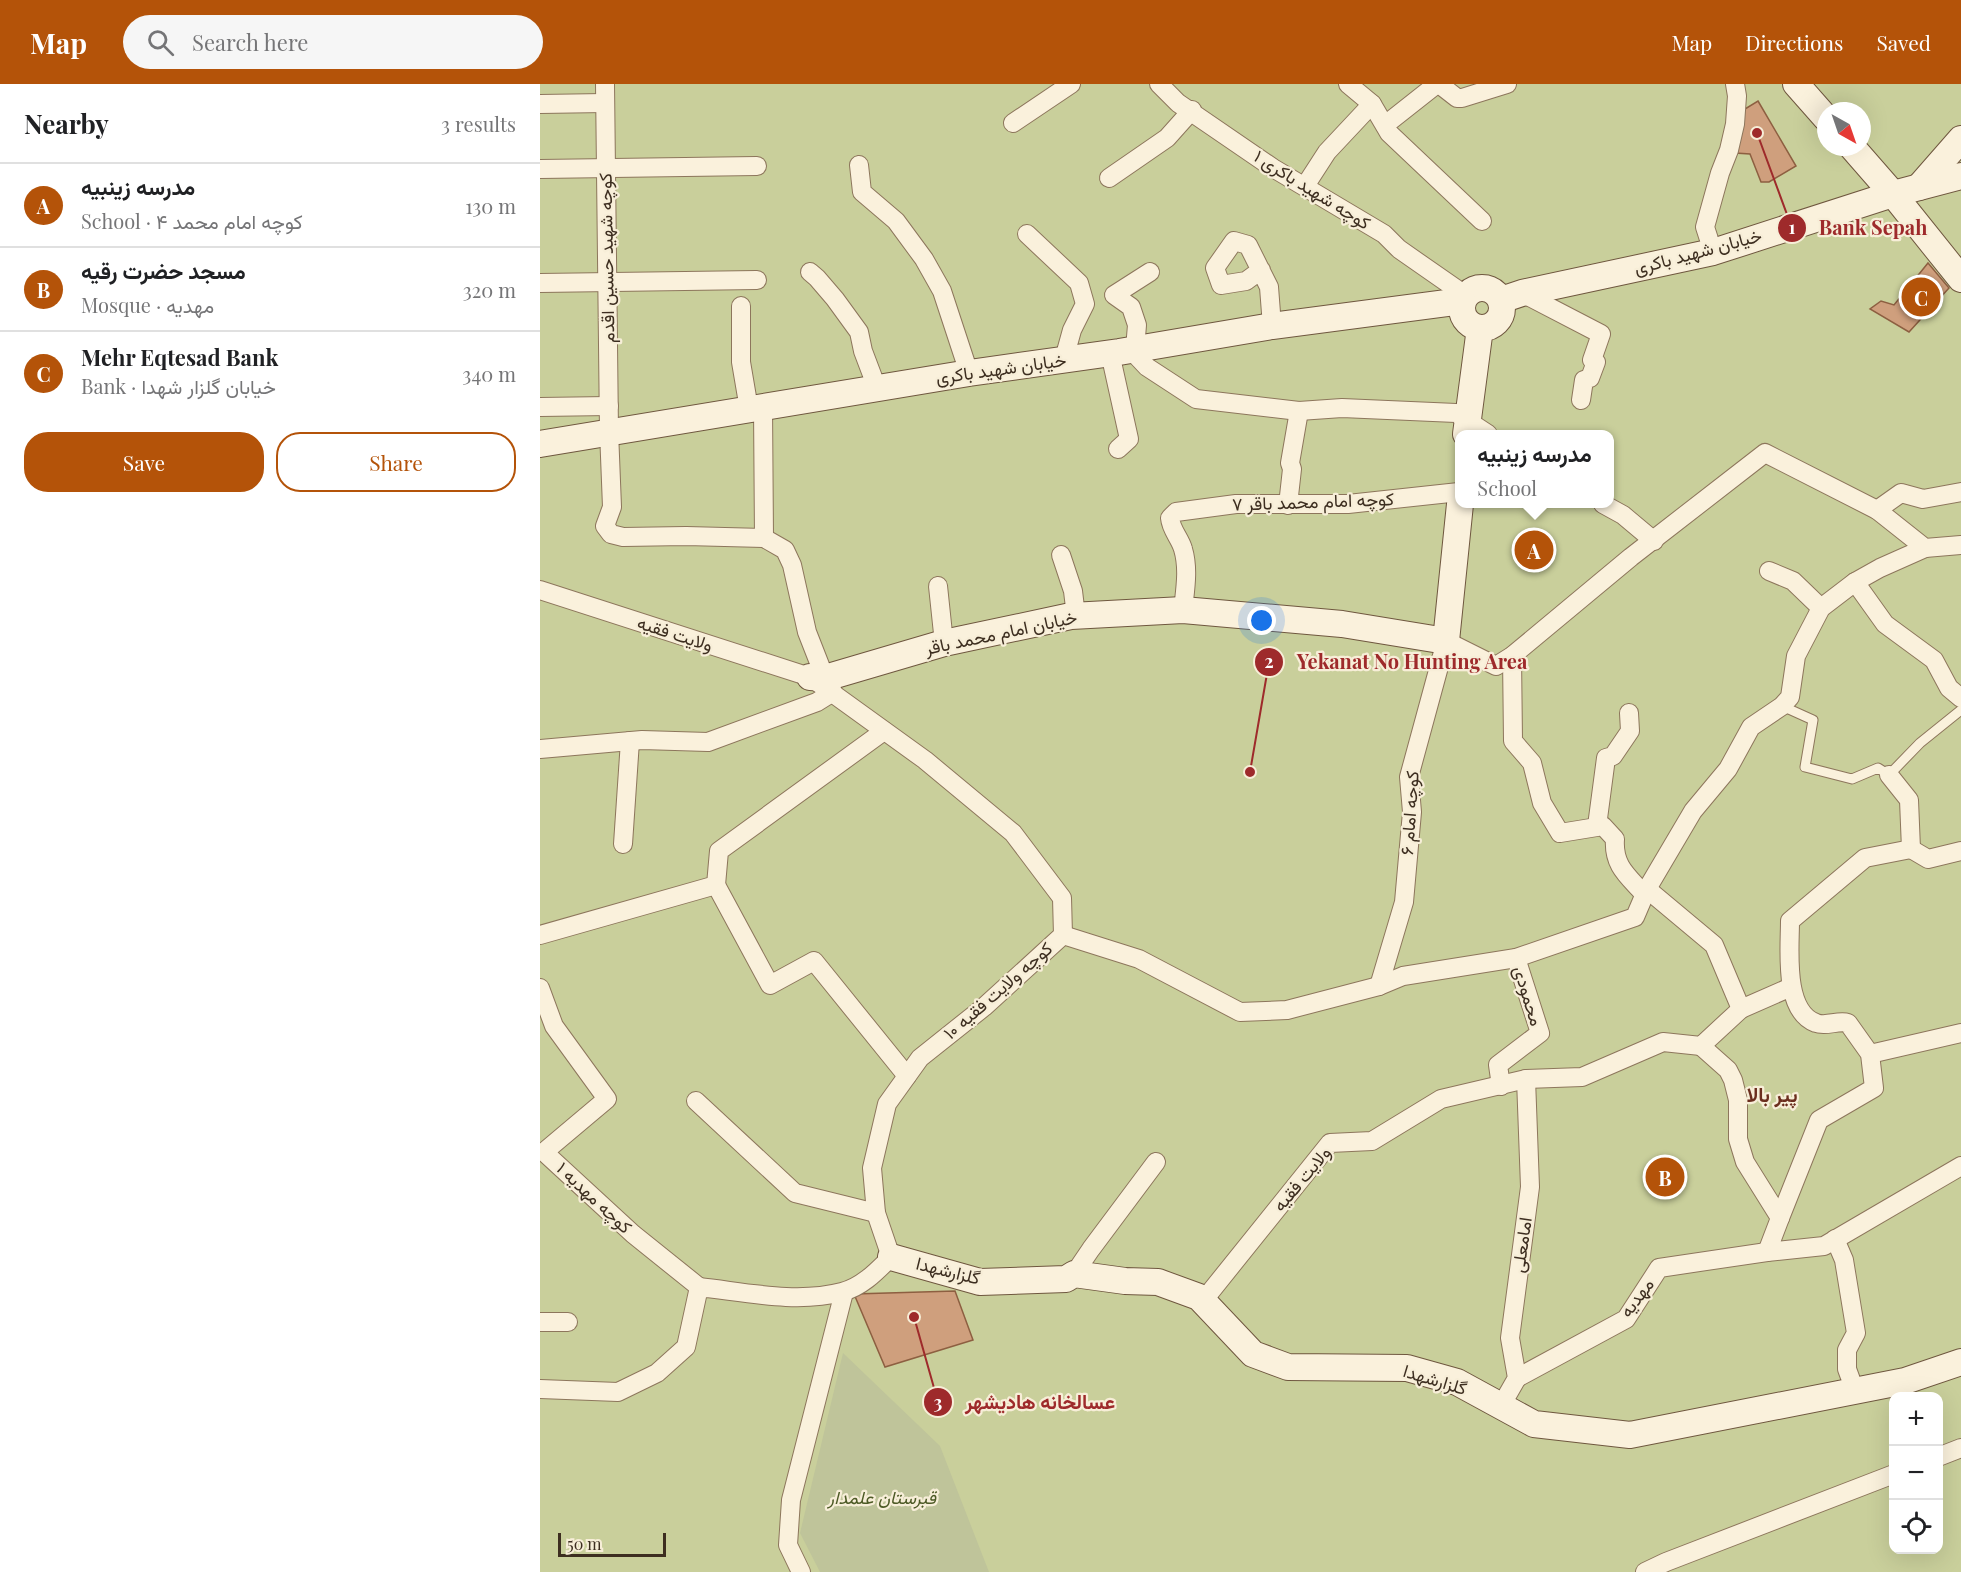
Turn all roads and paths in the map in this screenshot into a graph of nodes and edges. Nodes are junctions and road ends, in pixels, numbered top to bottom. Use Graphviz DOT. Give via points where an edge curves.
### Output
graph roads {
  1 [pos="605,84"];
  2 [pos="1071,84"];
  3 [pos="1159,84"];
  4 [pos="1348,84"];
  5 [pos="1438,84"];
  6 [pos="1507,84"];
  7 [pos="1735,84"];
  8 [pos="1796,84"];
  9 [pos="605,103"];
  10 [pos="540,104"];
  11 [pos="1372,104"];
  12 [pos="1817,108"];
  13 [pos="1192,110"];
  14 [pos="1013,123"];
  15 [pos="1384,125"];
  16 [pos="1961,139"];
  17 [pos="1860,156"];
  18 [pos="859,165"];
  19 [pos="757,166"];
  20 [pos="606,168"];
  21 [pos="540,169"];
  22 [pos="1961,176"];
  23 [pos="1109,178"];
  24 [pos="1305,186"];
  25 [pos="1919,187"];
  26 [pos="1893,194"];
  27 [pos="1482,221"];
  28 [pos="1027,234"];
  29 [pos="1713,252"];
  30 [pos="1261,270"];
  31 [pos="810,272"];
  32 [pos="1150,272"];
  33 [pos="1961,279"];
  34 [pos="757,280"];
  35 [pos="607,282"];
  36 [pos="540,283"];
  37 [pos="1511,297"];
  38 [pos="1464,298"];
  39 [pos="741,306"];
  40 [pos="1272,326"];
  41 [pos="1480,328"];
  42 [pos="1125,350"];
  43 [pos="1064,359"];
  44 [pos="969,373"];
  45 [pos="877,388"];
  46 [pos="1581,400"];
  47 [pos="609,406"];
  48 [pos="540,407"];
  49 [pos="756,408"];
  50 [pos="1299,411"];
  51 [pos="1474,430"];
  52 [pos="609,432"];
  53 [pos="540,444"];
  54 [pos="1118,450"];
  55 [pos="1455,492"];
  56 [pos="1961,492"];
  57 [pos="1288,505"];
  58 [pos="1460,508"];
  59 [pos="1610,508"];
  60 [pos="1877,510"];
  61 [pos="764,538"];
  62 [pos="1654,541"];
  63 [pos="1961,545"];
  64 [pos="1925,548"];
  65 [pos="1061,555"];
  66 [pos="1769,571"];
  67 [pos="1855,582"];
  68 [pos="938,586"];
  69 [pos="540,590"];
  70 [pos="1821,608"];
  71 [pos="1183,610"];
  72 [pos="1076,616"];
  73 [pos="1446,640"];
  74 [pos="944,643"];
  75 [pos="1512,656"];
  76 [pos="823,682"];
  77 [pos="1961,698"];
  78 [pos="1782,706"];
  79 [pos="1961,710"];
  80 [pos="1629,713"];
  81 [pos="884,731"];
  82 [pos="630,741"];
  83 [pos="540,749"];
  84 [pos="1889,775"];
  85 [pos="1597,826"];
  86 [pos="623,844"];
  87 [pos="1911,849"];
  88 [pos="1961,851"];
  89 [pos="716,885"];
  90 [pos="1646,892"];
  91 [pos="1063,934"];
  92 [pos="540,935"];
  93 [pos="1516,958"];
  94 [pos="1379,986"];
  95 [pos="1791,987"];
  96 [pos="540,988"];
  97 [pos="1741,1009"];
  98 [pos="547,1032"];
  99 [pos="1961,1033"];
  100 [pos="1701,1046"];
  101 [pos="1870,1054"];
  102 [pos="908,1076"];
  103 [pos="1526,1080"];
  104 [pos="1501,1086"];
  105 [pos="696,1101"];
  106 [pos="542,1153"];
  107 [pos="1156,1162"];
  108 [pos="1961,1166"];
  109 [pos="876,1213"];
  110 [pos="1780,1218"];
  111 [pos="1835,1239"];
  112 [pos="1767,1252"];
  113 [pos="891,1257"];
  114 [pos="1074,1274"];
  115 [pos="699,1287"];
  116 [pos="844,1292"];
  117 [pos="1203,1301"];
  118 [pos="540,1322"];
  119 [pos="568,1322"];
  120 [pos="1961,1362"];
  121 [pos="1517,1378"];
  122 [pos="540,1389"];
  123 [pos="1855,1391"];
  124 [pos="1501,1406"];
  125 [pos="1961,1449"];
  126 [pos="1943,1455"];
  127 [pos="1889,1476"];
  128 [pos="801,1572"];
  129 [pos="1645,1572"];
  1 -- 9 [label="street, کوچه شهید حسین اقدم"];
  2 -- 14 [label="street"];
  3 -- 13 [label="street, کوچه شهید باکری ۱" via="1178,103"];
  4 -- 11 [label="street"];
  5 -- 6 [label="street" via="1462,98"];
  5 -- 15 [label="street"];
  7 -- 29 [label="street" via="1735,124 1705,227"];
  8 -- 12 [label="main road"];
  9 -- 10 [label="street"];
  9 -- 20 [label="street, کوچه شهید حسین اقدم"];
  11 -- 15 [label="street"];
  11 -- 24 [label="street" via="1327,152"];
  13 -- 23 [label="street" via="1167,138"];
  13 -- 24 [label="street, کوچه شهید باکری ۱"];
  15 -- 27 [label="street"];
  16 -- 25 [label="main road"];
  17 -- 26 [label="main road"];
  18 -- 44 [label="street" via="862,192 896,221 942,291"];
  19 -- 20 [label="street"];
  20 -- 21 [label="street"];
  20 -- 35 [label="street, کوچه شهید حسین اقدم"];
  22 -- 25 [label="main road, خیابان شهید باکری"];
  24 -- 38 [label="street, کوچه شهید باکری ۱" via="1383,234"];
  25 -- 26 [label="main road, خیابان شهید باکری"];
  26 -- 29 [label="main road, خیابان شهید باکری"];
  26 -- 33 [label="main road"];
  28 -- 43 [label="street" via="1079,283 1084,304"];
  29 -- 37 [label="main road, خیابان شهید باکری"];
  30 -- 40 [label="street" via="1269,288"];
  31 -- 45 [label="street" via="860,332"];
  32 -- 42 [label="street" via="1114,295 1131,307 1137,326"];
  34 -- 35 [label="street"];
  35 -- 36 [label="street"];
  35 -- 47 [label="street, کوچه شهید حسین اقدم"];
  37 -- 38 [label="main road" via="1485,287 1474,288"];
  37 -- 41 [label="main road" via="1495,323"];
  37 -- 46 [label="street" via="1601,334 1592,360 1596,362 1590,378 1584,380"];
  38 -- 40 [label="main road, خیابان شهید باکری"];
  38 -- 41 [label="main road" via="1464,319"];
  39 -- 49 [label="street" via="741,362"];
  40 -- 42 [label="main road, خیابان شهید باکری"];
  41 -- 51 [label="main road"];
  42 -- 43 [label="main road, خیابان شهید باکری"];
  42 -- 50 [label="street" via="1196,399"];
  42 -- 54 [label="street" via="1129,439"];
  43 -- 44 [label="main road, خیابان شهید باکری"];
  44 -- 45 [label="main road, خیابان شهید باکری"];
  45 -- 49 [label="main road, خیابان شهید باکری"];
  47 -- 48 [label="street"];
  47 -- 52 [label="street, کوچه شهید حسین اقدم"];
  49 -- 52 [label="main road, خیابان شهید باکری"];
  49 -- 61 [label="street"];
  50 -- 51 [label="street" via="1342,408 1456,413"];
  50 -- 57 [label="street"];
  52 -- 53 [label="main road, خیابان شهید باکری"];
  52 -- 61 [label="street, کوچه شهید حسین اقدم" via="612,507 605,526 611,534"];
  55 -- 57 [label="street, کوچه امام محمد باقر ۷" via="1348,504"];
  56 -- 60 [label="street" via="1923,499 1901,493"];
  57 -- 71 [label="street, کوچه امام محمد باقر ۷" via="1236,504 1176,512 1170,524 1183,548 1187,579"];
  58 -- 73 [label="main road"];
  59 -- 62 [label="street"];
  60 -- 62 [label="street" via="1765,453"];
  60 -- 64 [label="street"];
  61 -- 76 [label="street" via="785,550 792,565"];
  62 -- 75 [label="street"];
  63 -- 64 [label="street"];
  64 -- 67 [label="street"];
  65 -- 72 [label="street" via="1073,591"];
  66 -- 70 [label="street" via="1793,581"];
  67 -- 70 [label="street"];
  67 -- 77 [label="street" via="1885,624 1934,660 1949,688"];
  68 -- 74 [label="street"];
  69 -- 76 [label="street, ولایت فقیه"];
  70 -- 78 [label="street" via="1796,656 1790,697"];
  71 -- 72 [label="main road, خیابان امام محمد باقر"];
  71 -- 73 [label="main road, خیابان امام محمد باقر" via="1342,624"];
  72 -- 74 [label="main road, خیابان امام محمد باقر"];
  73 -- 75 [label="street" via="1497,666"];
  73 -- 94 [label="street, کوچه امام ۶" via="1409,777 1412,812 1404,902"];
  74 -- 76 [label="main road, خیابان امام محمد باقر"];
  75 -- 85 [label="street" via="1513,741 1532,763 1542,803 1560,833"];
  76 -- 81 [label="street, کوچه ولایت فقیه ۱۰"];
  76 -- 82 [label="street" via="817,702 708,742"];
  78 -- 84 [label="lane" via="1812,720 1805,767 1852,779 1878,768"];
  78 -- 90 [label="street" via="1751,727 1728,769 1693,811"];
  79 -- 84 [label="lane"];
  80 -- 85 [label="street" via="1630,731 1613,756 1606,758"];
  81 -- 89 [label="street" via="719,851"];
  81 -- 91 [label="street, کوچه ولایت فقیه ۱۰" via="1013,834 1062,898"];
  82 -- 83 [label="street"];
  82 -- 86 [label="street"];
  84 -- 87 [label="street" via="1909,800"];
  85 -- 90 [label="street" via="1603,826 1615,839 1614,853 1619,866"];
  87 -- 88 [label="street" via="1928,859"];
  87 -- 95 [label="street" via="1865,858 1790,921"];
  89 -- 92 [label="street"];
  89 -- 102 [label="street" via="770,984 814,962"];
  90 -- 93 [label="street" via="1635,917"];
  90 -- 97 [label="street" via="1714,945"];
  91 -- 94 [label="street" via="1138,959 1239,1012 1287,1010"];
  91 -- 102 [label="street, کوچه ولایت فقیه ۱۰" via="984,1007 920,1058"];
  93 -- 94 [label="street" via="1402,976"];
  93 -- 104 [label="street, محمودی" via="1540,1033 1498,1065"];
  95 -- 97 [label="street"];
  95 -- 101 [label="street" via="1806,1018 1818,1024 1848,1023"];
  96 -- 98 [label="street, کوچه مهدیه ۱"];
  97 -- 100 [label="street"];
  98 -- 106 [label="street, کوچه مهدیه ۱" via="607,1099"];
  99 -- 101 [label="street"];
  100 -- 103 [label="street, ولایت فقیه" via="1663,1042 1582,1077"];
  100 -- 110 [label="street" via="1728,1070 1733,1080 1738,1101 1738,1139 1745,1162"];
  101 -- 110 [label="street" via="1874,1088 1819,1120"];
  102 -- 109 [label="street, کوچه ولایت فقیه ۱۰" via="887,1104 872,1168"];
  103 -- 104 [label="street, ولایت فقیه"];
  103 -- 121 [label="street, امامعلی" via="1530,1187 1510,1338"];
  104 -- 117 [label="street, ولایت فقیه" via="1442,1099 1372,1141 1330,1143"];
  105 -- 109 [label="street" via="795,1193"];
  106 -- 115 [label="street, کوچه مهدیه ۱"];
  107 -- 114 [label="street"];
  108 -- 111 [label="street, مهدیه"];
  109 -- 113 [label="street, کوچه ولایت فقیه ۱۰"];
  110 -- 112 [label="street"];
  111 -- 112 [label="street, مهدیه" via="1824,1246"];
  111 -- 123 [label="street" via="1844,1260 1856,1333 1847,1350 1846,1369"];
  112 -- 121 [label="street, مهدیه" via="1659,1268 1626,1319"];
  113 -- 114 [label="main road, گلزارشهدا" via="980,1282 1066,1279"];
  113 -- 116 [label="street" via="870,1277"];
  114 -- 117 [label="main road, گلزارشهدا" via="1158,1282"];
  115 -- 116 [label="street" via="800,1298"];
  115 -- 122 [label="street" via="686,1347 657,1373 618,1392"];
  116 -- 128 [label="street" via="791,1500 789,1545"];
  117 -- 124 [label="main road, گلزارشهدا" via="1253,1354 1288,1367 1407,1368 1457,1383"];
  118 -- 119 [label="street"];
  120 -- 123 [label="main road, گلزارشهدا" via="1905,1382"];
  121 -- 124 [label="street"];
  123 -- 124 [label="main road, گلزارشهدا" via="1630,1435 1534,1424"];
  125 -- 126 [label="street"];
  127 -- 129 [label="street"];
}
